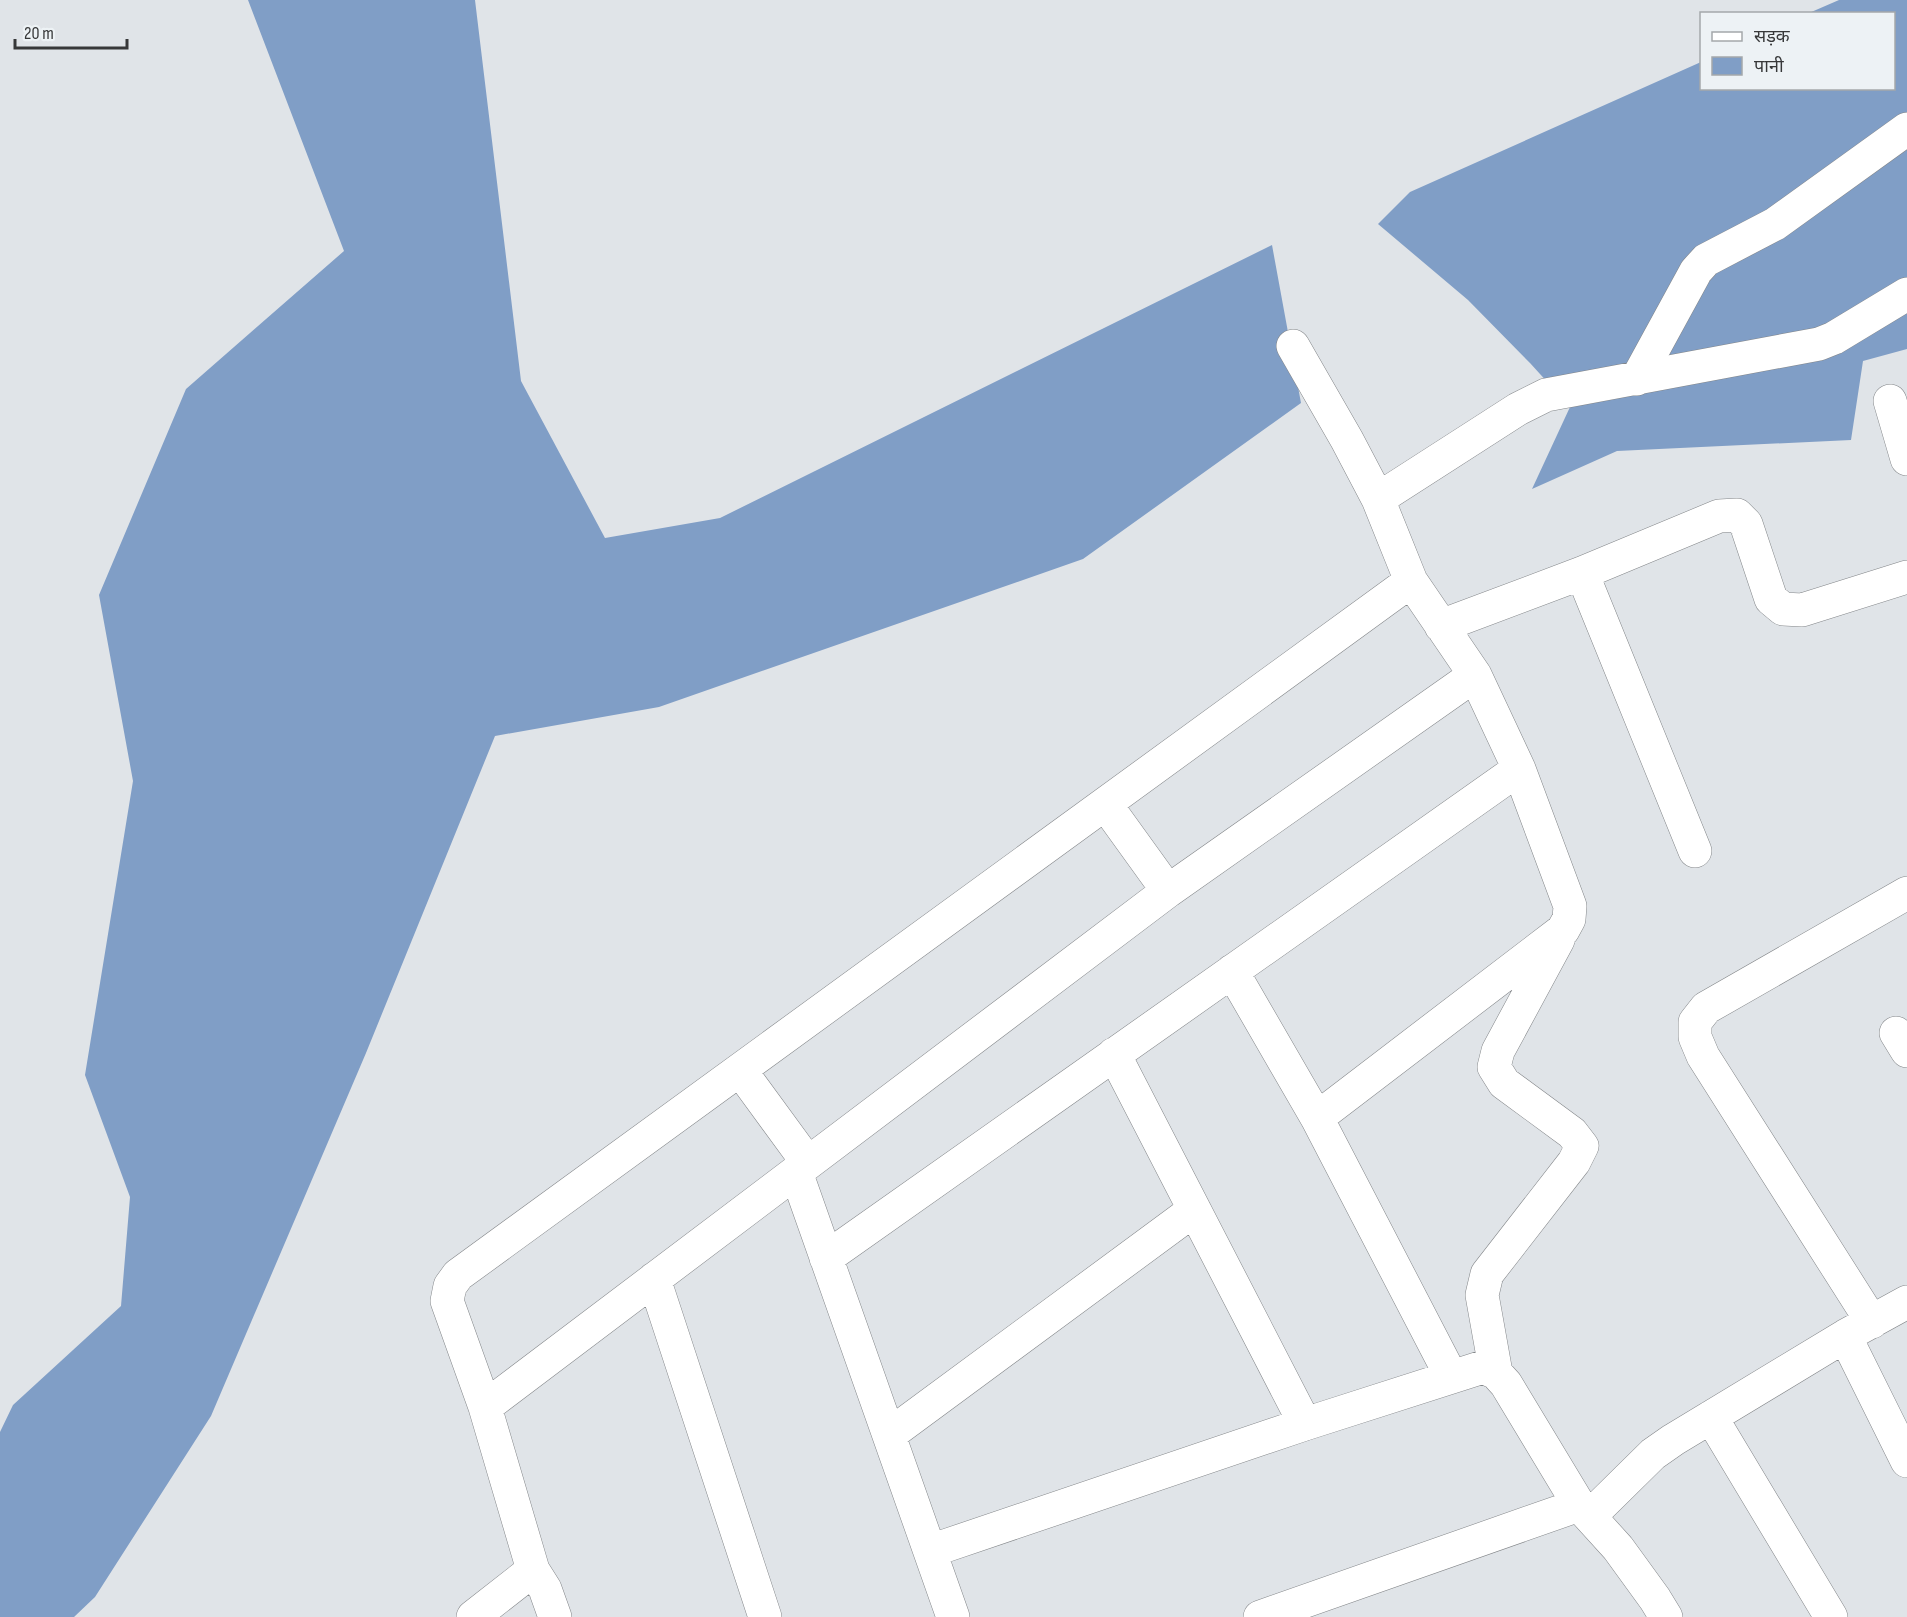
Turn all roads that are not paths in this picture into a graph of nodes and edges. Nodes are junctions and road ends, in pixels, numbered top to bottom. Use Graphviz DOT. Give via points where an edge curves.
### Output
graph roads {
  1 [pos="1907,129"];
  2 [pos="1907,294"];
  3 [pos="1293,346"];
  4 [pos="1637,379"];
  5 [pos="1890,401"];
  6 [pos="1907,459"];
  7 [pos="1378,499"];
  8 [pos="1582,573"];
  9 [pos="1907,577"];
  10 [pos="1411,581"];
  11 [pos="1441,626"];
  12 [pos="1475,675"];
  13 [pos="1519,768"];
  14 [pos="1106,805"];
  15 [pos="1695,851"];
  16 [pos="1168,891"];
  17 [pos="1907,893"];
  18 [pos="1563,930"];
  19 [pos="1232,971"];
  20 [pos="1114,1054"];
  21 [pos="740,1070"];
  22 [pos="1317,1118"];
  23 [pos="802,1168"];
  24 [pos="1194,1210"];
  25 [pos="826,1258"];
  26 [pos="654,1279"];
  27 [pos="1907,1302"];
  28 [pos="1858,1329"];
  29 [pos="1496,1372"];
  30 [pos="1451,1376"];
  31 [pos="485,1407"];
  32 [pos="1711,1417"];
  33 [pos="1305,1424"];
  34 [pos="889,1435"];
  35 [pos="1907,1461"];
  36 [pos="1584,1510"];
  37 [pos="930,1551"];
  38 [pos="533,1570"];
  39 [pos="473,1617"];
  40 [pos="555,1617"];
  41 [pos="765,1617"];
  42 [pos="953,1617"];
  43 [pos="1260,1617"];
  44 [pos="1665,1617"];
  45 [pos="1831,1617"];
  1 -- 4 [label="street" via="1775,224 1706,260 1696,271"];
  2 -- 4 [label="street" via="1819,344"];
  3 -- 7 [label="street"];
  4 -- 7 [label="street" via="1546,395"];
  5 -- 6 [label="street"];
  7 -- 10 [label="street"];
  8 -- 9 [label="street" via="1719,516 1737,515 1746,524 1771,599 1783,609 1802,610"];
  8 -- 11 [label="street"];
  8 -- 15 [label="street"];
  10 -- 11 [label="street"];
  10 -- 14 [label="street"];
  11 -- 12 [label="street"];
  12 -- 13 [label="street"];
  12 -- 16 [label="street"];
  13 -- 18 [label="street" via="1570,906"];
  13 -- 19 [label="street"];
  14 -- 16 [label="street"];
  14 -- 21 [label="street"];
  16 -- 23 [label="street"];
  17 -- 28 [label="street" via="1706,1008 1695,1022 1695,1037 1703,1056"];
  18 -- 22 [label="street"];
  18 -- 29 [label="street" via="1498,1051 1494,1067 1504,1083 1572,1133 1582,1146 1574,1162 1487,1274 1482,1295"];
  19 -- 20 [label="street"];
  19 -- 22 [label="street"];
  20 -- 24 [label="street"];
  20 -- 25 [label="street"];
  21 -- 23 [label="street"];
  21 -- 31 [label="street" via="458,1275 450,1286 447,1301"];
  22 -- 30 [label="street"];
  23 -- 25 [label="street"];
  23 -- 26 [label="street"];
  24 -- 33 [label="street"];
  24 -- 34 [label="street"];
  25 -- 34 [label="street"];
  26 -- 31 [label="street"];
  26 -- 41 [label="street"];
  27 -- 28 [label="street"];
  28 -- 32 [label="street"];
  28 -- 35 [label="street"];
  29 -- 30 [label="street" via="1483,1367"];
  29 -- 36 [label="street"];
  30 -- 33 [label="street"];
  31 -- 38 [label="street"];
  32 -- 36 [label="street" via="1653,1454"];
  32 -- 45 [label="street"];
  33 -- 37 [label="street"];
  34 -- 37 [label="street"];
  36 -- 43 [label="street"];
  36 -- 44 [label="street" via="1618,1548"];
  37 -- 42 [label="street"];
  38 -- 39 [label="street"];
  38 -- 40 [label="street"];
}
